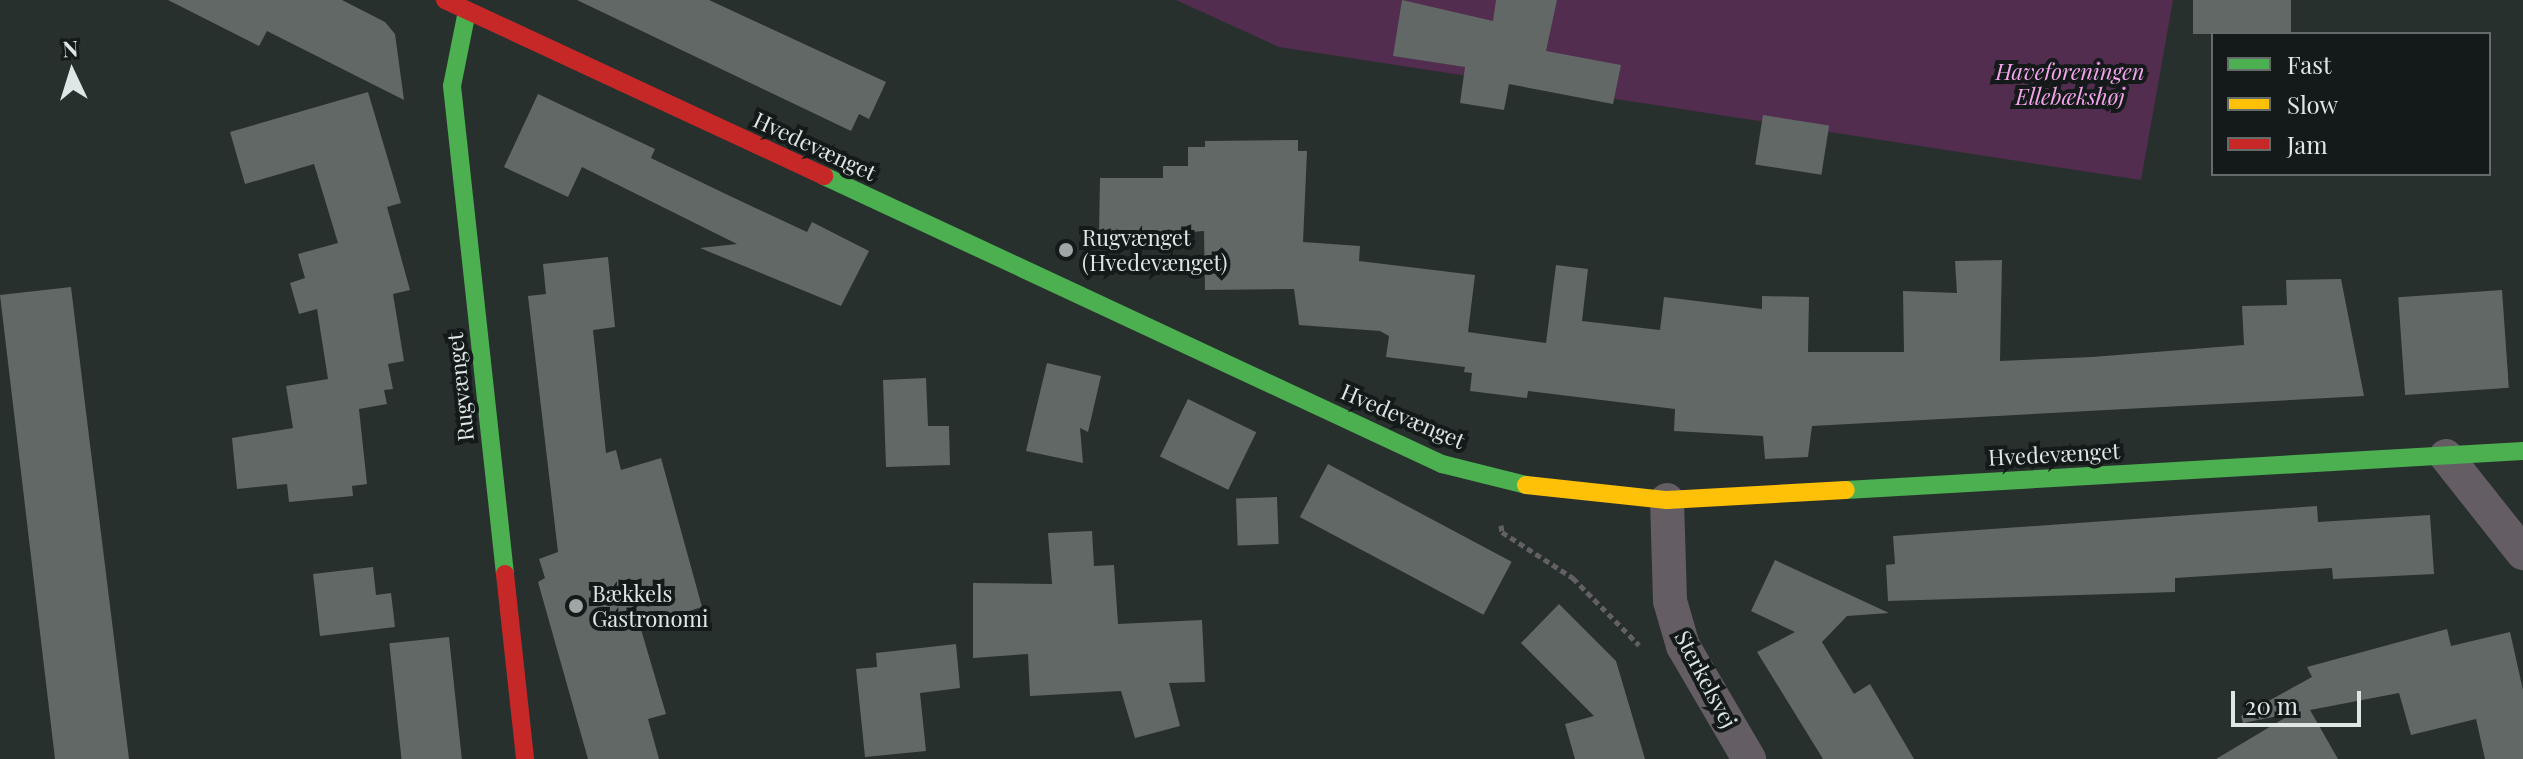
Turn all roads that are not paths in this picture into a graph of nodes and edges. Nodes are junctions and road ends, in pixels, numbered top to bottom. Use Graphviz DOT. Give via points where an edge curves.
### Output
graph roads {
  1 [pos="445,0"];
  2 [pos="467,11"];
  3 [pos="2523,451"];
  4 [pos="2446,456"];
  5 [pos="1667,500"];
  6 [pos="2523,553"];
  7 [pos="525,759"];
  8 [pos="1749,759"];
  1 -- 2 [label="street, Hvedevænget"];
  2 -- 5 [label="street, Hvedevænget" via="1442,464 1548,491"];
  2 -- 7 [label="street, Rugvænget" via="452,86"];
  3 -- 4 [label="street, Hvedevænget"];
  4 -- 5 [label="street, Hvedevænget"];
  4 -- 6 [label="street"];
  5 -- 8 [label="street, Sterkelsvej" via="1670,601 1683,646"];
}
